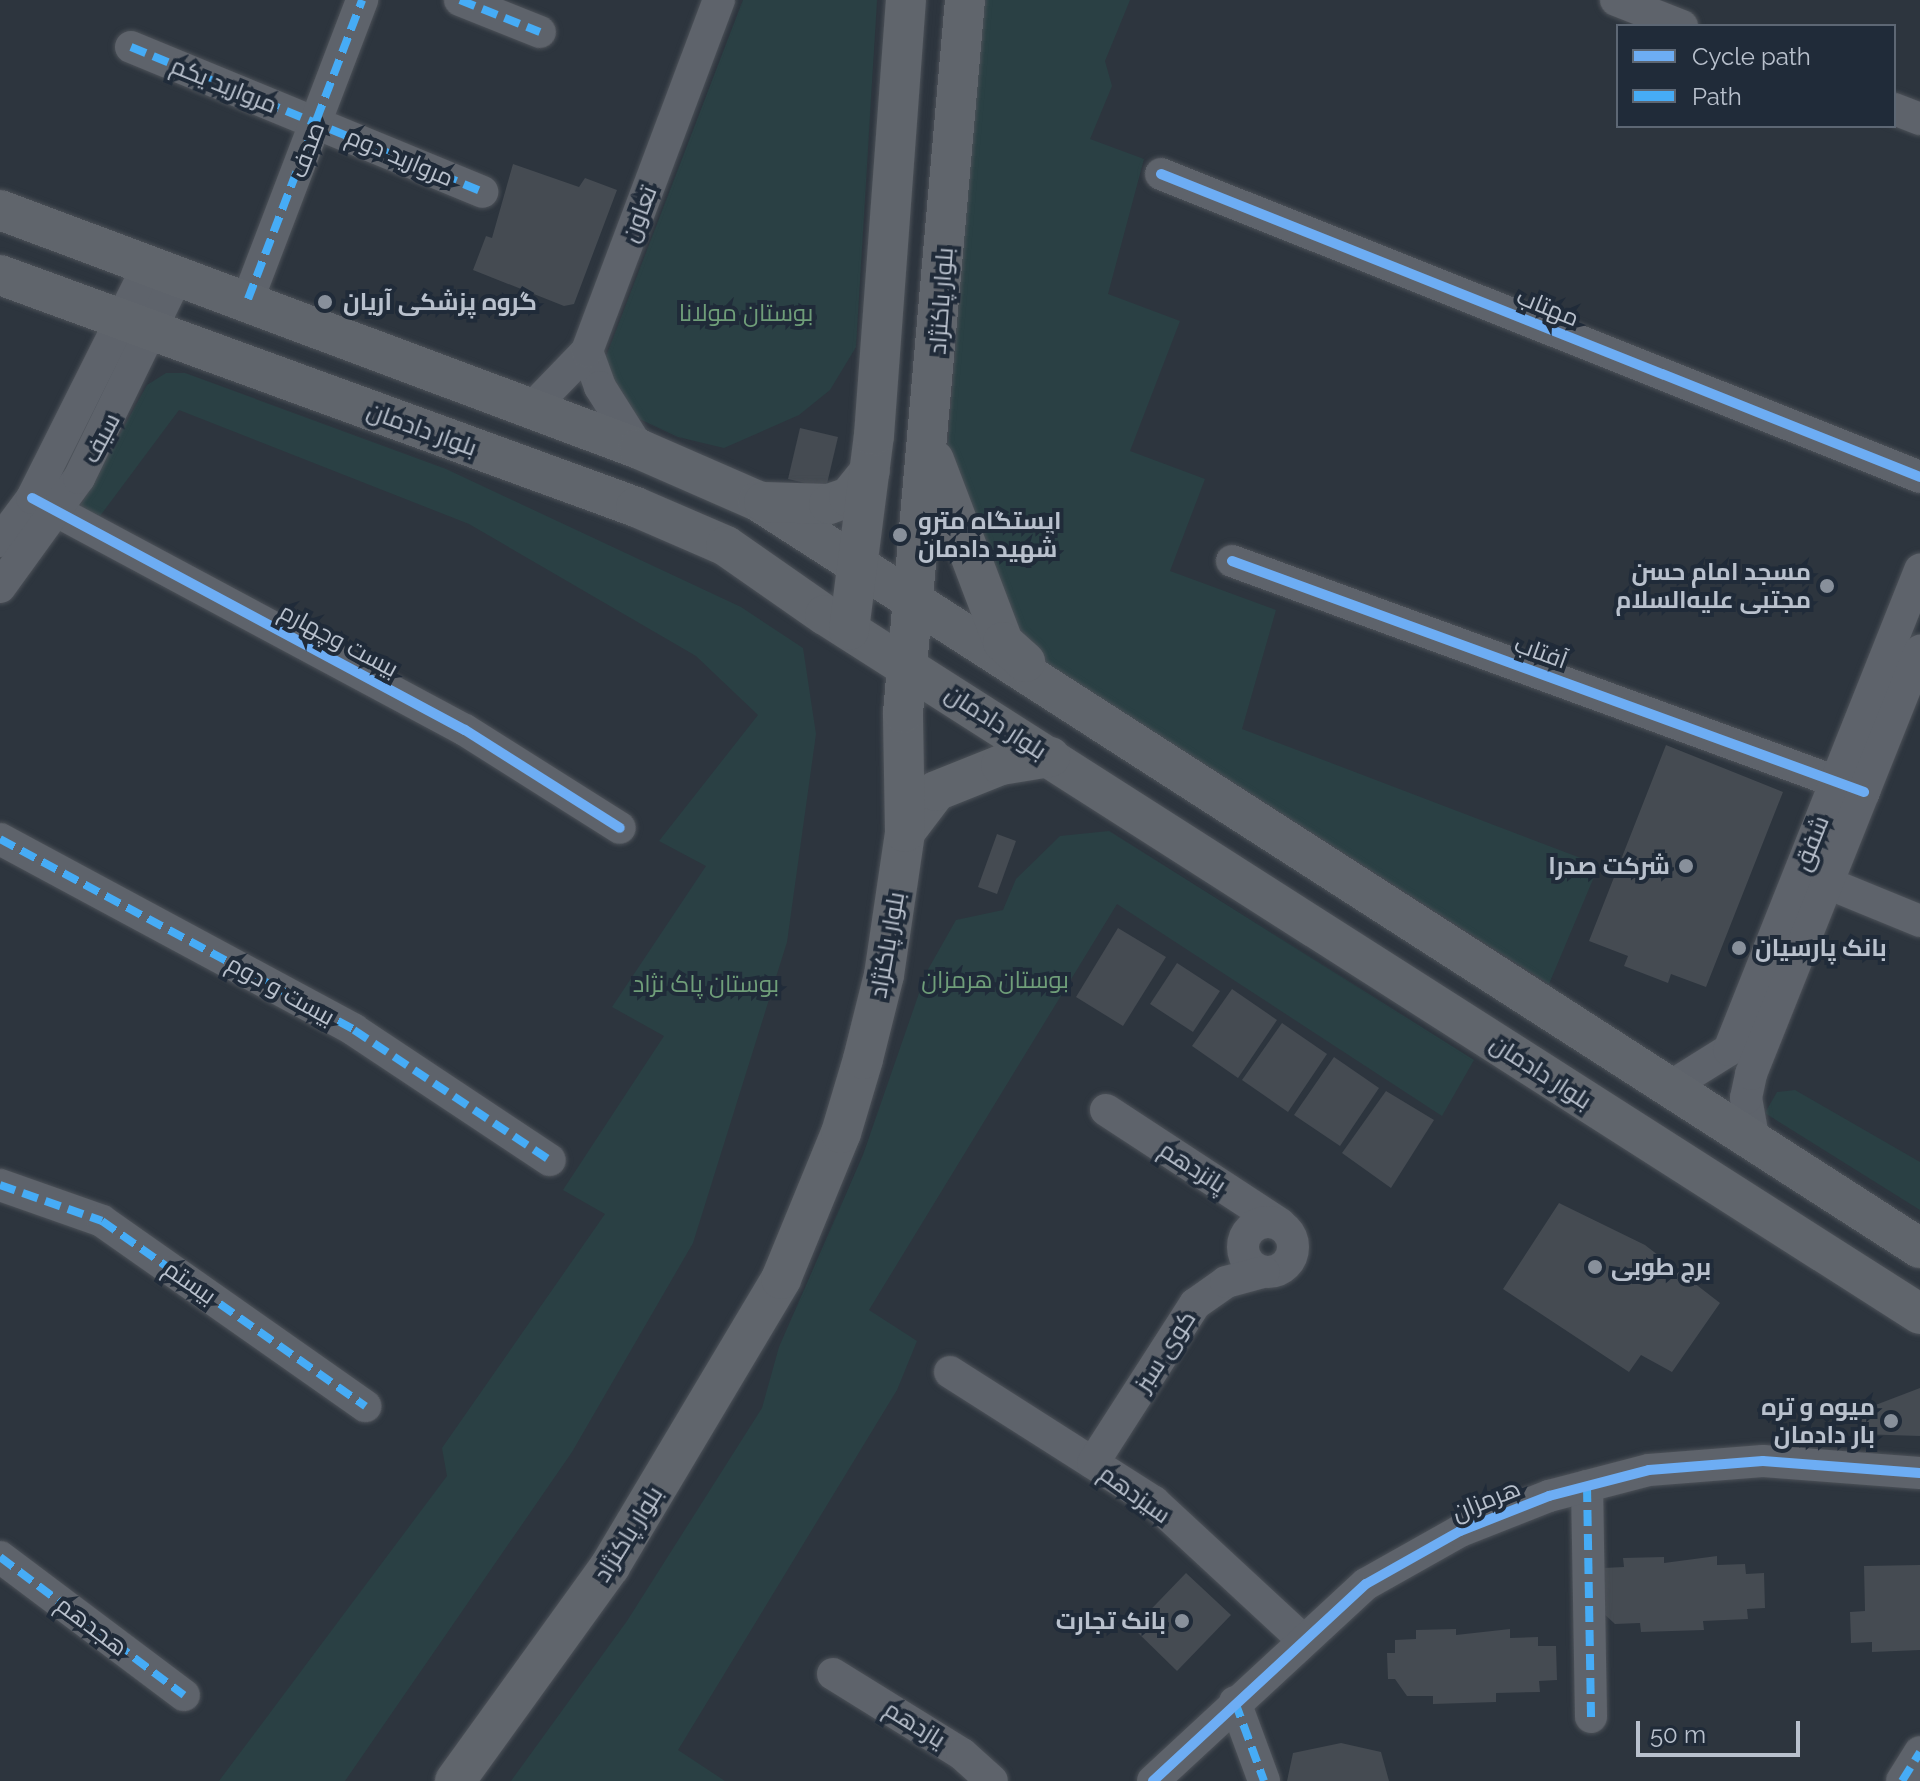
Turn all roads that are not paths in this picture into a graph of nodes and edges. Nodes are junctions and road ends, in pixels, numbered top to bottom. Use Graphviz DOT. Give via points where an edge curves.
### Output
graph roads {
  1 [pos="362,0"];
  2 [pos="460,0"];
  3 [pos="719,0"];
  4 [pos="906,0"];
  5 [pos="965,0"];
  6 [pos="1616,0"];
  7 [pos="1677,24"];
  8 [pos="540,32"];
  9 [pos="131,47"];
  10 [pos="1896,110"];
  11 [pos="1920,119"];
  12 [pos="318,123"];
  13 [pos="1161,174"];
  14 [pos="482,192"];
  15 [pos="0,210"];
  16 [pos="163,269"];
  17 [pos="0,275"];
  18 [pos="248,299"];
  19 [pos="137,328"];
  20 [pos="587,351"];
  21 [pos="530,410"];
  22 [pos="639,449"];
  23 [pos="930,450"];
  24 [pos="872,453"];
  25 [pos="1920,477"];
  26 [pos="758,501"];
  27 [pos="46,505"];
  28 [pos="0,541"];
  29 [pos="1232,561"];
  30 [pos="861,567"];
  31 [pos="1920,570"];
  32 [pos="0,587"];
  33 [pos="917,603"];
  34 [pos="849,630"];
  35 [pos="1920,651"];
  36 [pos="908,666"];
  37 [pos="1066,700"];
  38 [pos="1894,714"];
  39 [pos="1050,757"];
  40 [pos="1850,786"];
  41 [pos="620,828"];
  42 [pos="905,832"];
  43 [pos="0,839"];
  44 [pos="1813,877"];
  45 [pos="1920,921"];
  46 [pos="1668,1088"];
  47 [pos="1106,1110"];
  48 [pos="1754,1142"];
  49 [pos="550,1160"];
  50 [pos="0,1185"];
  51 [pos="1920,1248"];
  52 [pos="1264,1272"];
  53 [pos="1920,1314"];
  54 [pos="950,1372"];
  55 [pos="365,1406"];
  56 [pos="1093,1463"];
  57 [pos="1920,1473"];
  58 [pos="1587,1486"];
  59 [pos="0,1557"];
  60 [pos="1302,1639"];
  61 [pos="833,1674"];
  62 [pos="184,1695"];
  63 [pos="1235,1702"];
  64 [pos="1591,1717"];
  65 [pos="1920,1752"];
  66 [pos="455,1781"];
  67 [pos="992,1781"];
  68 [pos="1153,1781"];
  69 [pos="1264,1781"];
  70 [pos="1902,1781"];
  1 -- 12 [label="street, صدف"];
  2 -- 8 [label="street"];
  3 -- 20 [label="street, تعاون"];
  4 -- 24 [label="main road"];
  5 -- 23 [label="main road, بلوار پاکنژاد"];
  6 -- 7 [label="street"];
  9 -- 12 [label="street, مروارید یکم"];
  10 -- 11 [label="street"];
  12 -- 14 [label="street, مروارید دوم"];
  12 -- 18 [label="street, صدف"];
  13 -- 25 [label="street, مهتاب"];
  15 -- 16 [label="main road"];
  16 -- 18 [label="main road"];
  16 -- 19 [label="street, سیف"];
  17 -- 19 [label="main road, بلوار دادمان"];
  18 -- 21 [label="main road"];
  19 -- 27 [label="street, سیف"];
  19 -- 34 [label="main road, بلوار دادمان" via="636,507 726,546"];
  20 -- 21 [label="street, تعاون"];
  20 -- 22 [label="street" via="600,387"];
  21 -- 22 [label="main road"];
  22 -- 26 [label="main road"];
  23 -- 24 [label="main road" via="901,459"];
  23 -- 33 [label="main road, بلوار پاکنژاد"];
  23 -- 37 [label="main road" via="1003,642"];
  24 -- 26 [label="main road" via="849,497 829,504"];
  24 -- 30 [label="main road"];
  26 -- 30 [label="main road"];
  27 -- 28 [label="street, سیف"];
  27 -- 32 [label="street, سیف"];
  27 -- 41 [label="street, بیست وچهارم" via="465,730"];
  29 -- 40 [label="street, آفتاب"];
  30 -- 33 [label="main road"];
  30 -- 34 [label="main road"];
  31 -- 38 [label="street, شفق"];
  33 -- 36 [label="main road, بلوار پاکنژاد"];
  33 -- 37 [label="main road"];
  34 -- 36 [label="main road, بلوار دادمان"];
  35 -- 38 [label="street, شفق"];
  36 -- 39 [label="main road, بلوار دادمان"];
  36 -- 42 [label="main road, بلوار پاکنژاد"];
  37 -- 46 [label="main road"];
  38 -- 40 [label="street, شفق"];
  39 -- 42 [label="main road" via="1001,765 936,791"];
  39 -- 53 [label="main road, بلوار دادمان"];
  40 -- 44 [label="street, شفق"];
  42 -- 66 [label="main road, بلوار پاکنژاد" via="884,975 863,1059 841,1133 781,1279 610,1566"];
  43 -- 49 [label="street, بیست و دوم" via="354,1030"];
  44 -- 45 [label="street"];
  44 -- 46 [label="street, شفق" via="1729,1050"];
  44 -- 48 [label="street, شفق" via="1751,1074 1746,1098"];
  46 -- 48 [label="main road"];
  47 -- 52 [label="street, پانزدهم" via="1280,1224 1292,1237 1292,1255 1282,1269"];
  48 -- 51 [label="main road"];
  50 -- 55 [label="street, بیستم" via="102,1221"];
  52 -- 56 [label="street, کوی سبز" via="1226,1282 1195,1304"];
  54 -- 56 [label="street, سیزدهم"];
  56 -- 60 [label="street, سیزدهم" via="1154,1502"];
  57 -- 58 [label="street, هرمزان" via="1763,1461 1649,1470"];
  58 -- 60 [label="street, هرمزان" via="1460,1531 1366,1584"];
  58 -- 64 [label="street"];
  59 -- 62 [label="street, هجدهم"];
  60 -- 63 [label="street, هرمزان"];
  61 -- 67 [label="street, یازدهم" via="962,1754"];
  63 -- 68 [label="street, هرمزان"];
  63 -- 69 [label="street"];
  65 -- 70 [label="street"];
}
